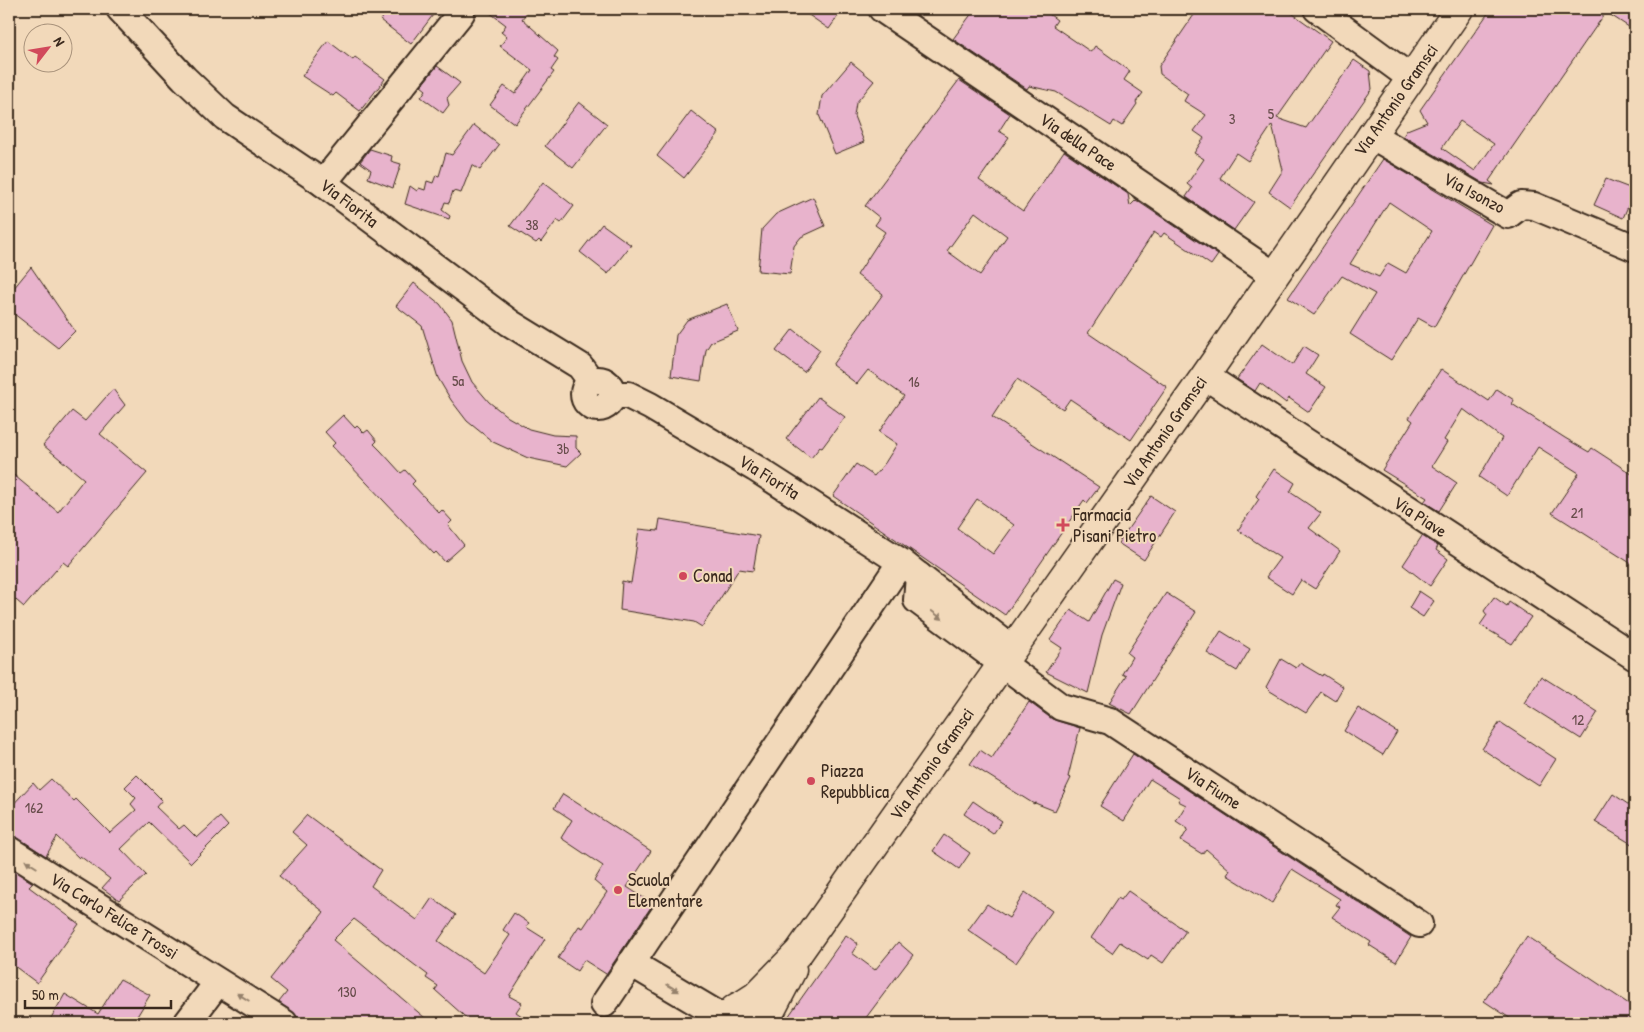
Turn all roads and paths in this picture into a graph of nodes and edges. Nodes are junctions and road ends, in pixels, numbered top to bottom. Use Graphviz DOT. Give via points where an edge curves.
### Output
graph roads {
  1 [pos="120,9"];
  2 [pos="882,9"];
  3 [pos="1317,9"];
  4 [pos="1459,9"];
  5 [pos="461,13"];
  6 [pos="1411,78"];
  7 [pos="1371,135"];
  8 [pos="322,183"];
  9 [pos="1634,246"];
  10 [pos="1274,275"];
  11 [pos="1204,376"];
  12 [pos="910,569"];
  13 [pos="1007,656"];
  14 [pos="1635,657"];
  15 [pos="9,850"];
  16 [pos="1419,924"];
  17 [pos="799,952"];
  18 [pos="631,963"];
  19 [pos="218,982"];
  20 [pos="604,1004"];
  21 [pos="732,1016"];
  22 [pos="769,1022"];
  23 [pos="187,1023"];
  24 [pos="284,1023"];
  1 -- 8 [label="street, Via Fiorita" via="225,117"];
  2 -- 10 [label="street, Via della Pace"];
  3 -- 6 [label="street"];
  4 -- 6 [label="main road, Via Antonio Gramsci"];
  5 -- 8 [label="street"];
  6 -- 7 [label="main road, Via Antonio Gramsci"];
  7 -- 9 [label="street, Via Isonzo" via="1508,215 1521,205 1534,206"];
  7 -- 10 [label="main road, Via Antonio Gramsci"];
  8 -- 12 [label="street, Via Fiorita" via="510,323 580,366 602,388 628,395 650,406 755,468"];
  10 -- 11 [label="main road, Via Antonio Gramsci"];
  11 -- 13 [label="main road, Via Antonio Gramsci"];
  11 -- 14 [label="street, Via Piave"];
  12 -- 13 [label="street, Via Fiorita"];
  12 -- 18 [label="street"];
  13 -- 16 [label="street, Via Fiume" via="1061,706 1110,720"];
  13 -- 17 [label="main road, Via Antonio Gramsci"];
  19 -- 15 [label="street, Via Carlo Felice Trossi, one-way"];
  17 -- 21 [label="main road, Via Antonio Gramsci"];
  17 -- 22 [label="main road, Via Antonio Gramsci"];
  18 -- 20 [label="street"];
  18 -- 21 [label="street, one-way"];
  19 -- 23 [label="street"];
  24 -- 19 [label="street, Via Carlo Felice Trossi, one-way"];
  21 -- 22 [label="main road" via="754,1005 763,1011"];
}
